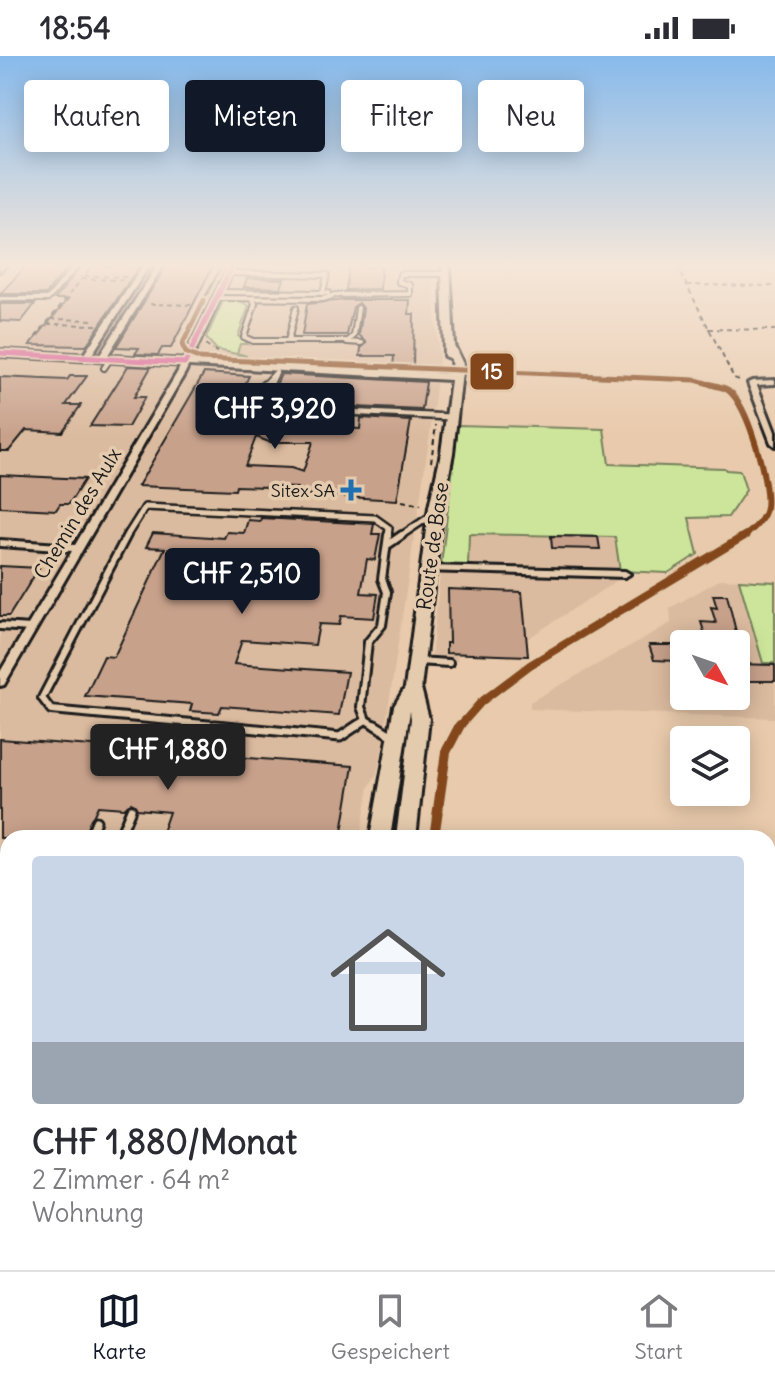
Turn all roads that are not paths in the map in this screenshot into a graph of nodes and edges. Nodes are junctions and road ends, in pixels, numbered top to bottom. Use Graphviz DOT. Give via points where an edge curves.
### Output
graph roads {
  1 [pos="109,323"];
  2 [pos="126,323"];
  3 [pos="205,323"];
  4 [pos="249,323"];
  5 [pos="292,323"];
  6 [pos="355,323"];
  7 [pos="448,323"];
  8 [pos="288,341"];
  9 [pos="343,342"];
  10 [pos="362,343"];
  11 [pos="0,353"];
  12 [pos="86,357"];
  13 [pos="106,361"];
  14 [pos="185,363"];
  15 [pos="277,370"];
  16 [pos="451,377"];
  17 [pos="775,382"];
  18 [pos="268,392"];
  19 [pos="452,411"];
  20 [pos="775,443"];
  21 [pos="428,510"];
  22 [pos="0,543"];
  23 [pos="389,544"];
  24 [pos="77,548"];
  25 [pos="428,569"];
  26 [pos="625,574"];
  27 [pos="0,626"];
  28 [pos="31,628"];
  29 [pos="417,661"];
  30 [pos="449,663"];
  31 [pos="0,682"];
  32 [pos="413,688"];
  33 [pos="366,720"];
  34 [pos="396,738"];
  35 [pos="131,809"];
  36 [pos="96,821"];
  37 [pos="92,830"];
  38 [pos="122,830"];
  39 [pos="381,830"];
  40 [pos="407,830"];
  1 -- 12 [label="street"];
  2 -- 13 [label="street"];
  3 -- 14 [label="street, Chemin des Aulx"];
  4 -- 8 [label="lane" via="244,337"];
  5 -- 8 [label="lane"];
  6 -- 9 [label="lane" via="352,338"];
  7 -- 16 [label="street, Route de Base" via="458,359"];
  8 -- 9 [label="lane"];
  9 -- 10 [label="lane"];
  11 -- 12 [label="street"];
  12 -- 13 [label="street"];
  13 -- 14 [label="street"];
  14 -- 15 [label="street"];
  14 -- 24 [label="street, Chemin des Aulx"];
  15 -- 16 [label="street"];
  15 -- 18 [label="lane"];
  15 -- 19 [label="lane" via="267,377 258,406 262,408"];
  16 -- 19 [label="street, Route de Base"];
  17 -- 20 [label="street" via="752,383"];
  19 -- 21 [label="street, Route de Base"];
  21 -- 23 [label="lane"];
  21 -- 25 [label="street, Route de Base"];
  22 -- 24 [label="street"];
  23 -- 33 [label="lane" via="382,625 368,642 361,707"];
  23 -- 33 [label="lane" via="389,528 375,518 145,507 42,698 51,710 340,737"];
  24 -- 28 [label="street, Chemin des Aulx"];
  25 -- 26 [label="street"];
  25 -- 29 [label="street, Route de Base"];
  27 -- 28 [label="lane"];
  28 -- 31 [label="street, Chemin des Aulx"];
  29 -- 30 [label="lane"];
  29 -- 32 [label="street, Route de Base"];
  32 -- 34 [label="street, Route de Base" via="402,706"];
  32 -- 40 [label="street, Route de Base" via="420,719"];
  33 -- 34 [label="lane"];
  34 -- 39 [label="street, Route de Base"];
  35 -- 38 [label="lane"];
  36 -- 37 [label="lane"];
}
